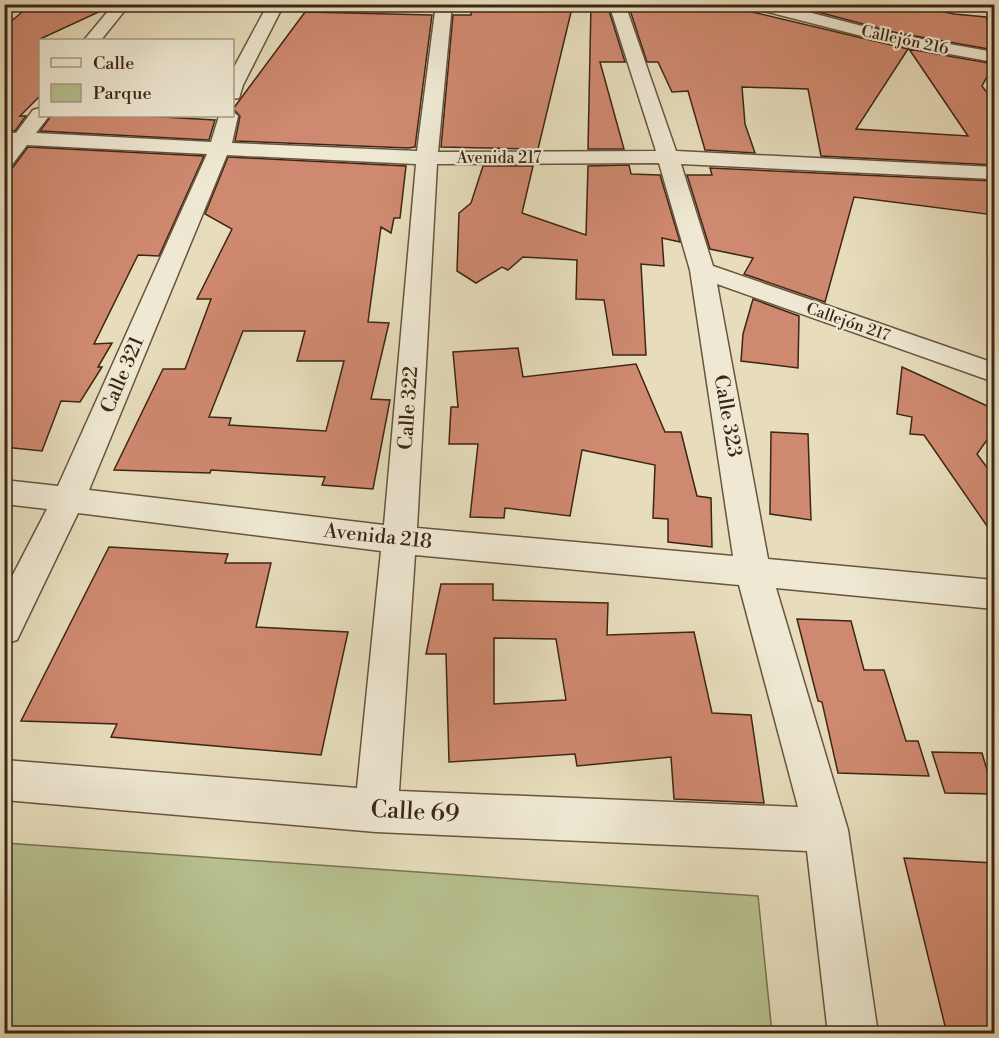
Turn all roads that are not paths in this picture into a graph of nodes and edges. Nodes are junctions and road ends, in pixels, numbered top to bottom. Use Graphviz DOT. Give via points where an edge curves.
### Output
graph roads {
  1 [pos="123,4"];
  2 [pos="276,4"];
  3 [pos="444,4"];
  4 [pos="617,4"];
  5 [pos="746,4"];
  6 [pos="93,39"];
  7 [pos="994,57"];
  8 [pos="234,86"];
  9 [pos="39,115"];
  10 [pos="228,117"];
  11 [pos="13,139"];
  12 [pos="220,148"];
  13 [pos="668,157"];
  14 [pos="427,159"];
  15 [pos="4,162"];
  16 [pos="994,172"];
  17 [pos="702,270"];
  18 [pos="994,373"];
  19 [pos="4,492"];
  20 [pos="69,499"];
  21 [pos="399,540"];
  22 [pos="753,571"];
  23 [pos="994,594"];
  24 [pos="4,629"];
  25 [pos="4,780"];
  26 [pos="376,811"];
  27 [pos="826,830"];
  28 [pos="853,1034"];
  1 -- 6 [label="street"];
  2 -- 8 [label="street"];
  3 -- 14 [label="street, Calle 322"];
  4 -- 13 [label="street, Calle 323"];
  5 -- 7 [label="street, Callejón 216" via="893,39"];
  9 -- 11 [label="street"];
  10 -- 12 [label="street, Calle 321"];
  11 -- 12 [label="street, Avenida 217"];
  11 -- 15 [label="street"];
  12 -- 14 [label="street, Avenida 217"];
  12 -- 20 [label="street, Calle 321"];
  13 -- 14 [label="street, Avenida 217"];
  13 -- 16 [label="street, Avenida 217"];
  13 -- 17 [label="street, Calle 323"];
  14 -- 21 [label="street, Calle 322"];
  17 -- 18 [label="street, Callejón 217"];
  17 -- 22 [label="street, Calle 323"];
  19 -- 20 [label="street, Avenida 218"];
  20 -- 21 [label="street, Avenida 218"];
  20 -- 24 [label="street, Calle 321"];
  21 -- 22 [label="street, Avenida 218"];
  21 -- 26 [label="street, Calle 322"];
  22 -- 23 [label="street, Avenida 218"];
  22 -- 27 [label="street, Calle 323"];
  25 -- 26 [label="street, Calle 69"];
  26 -- 27 [label="street, Calle 69"];
  27 -- 28 [label="street, Calle 323"];
}
